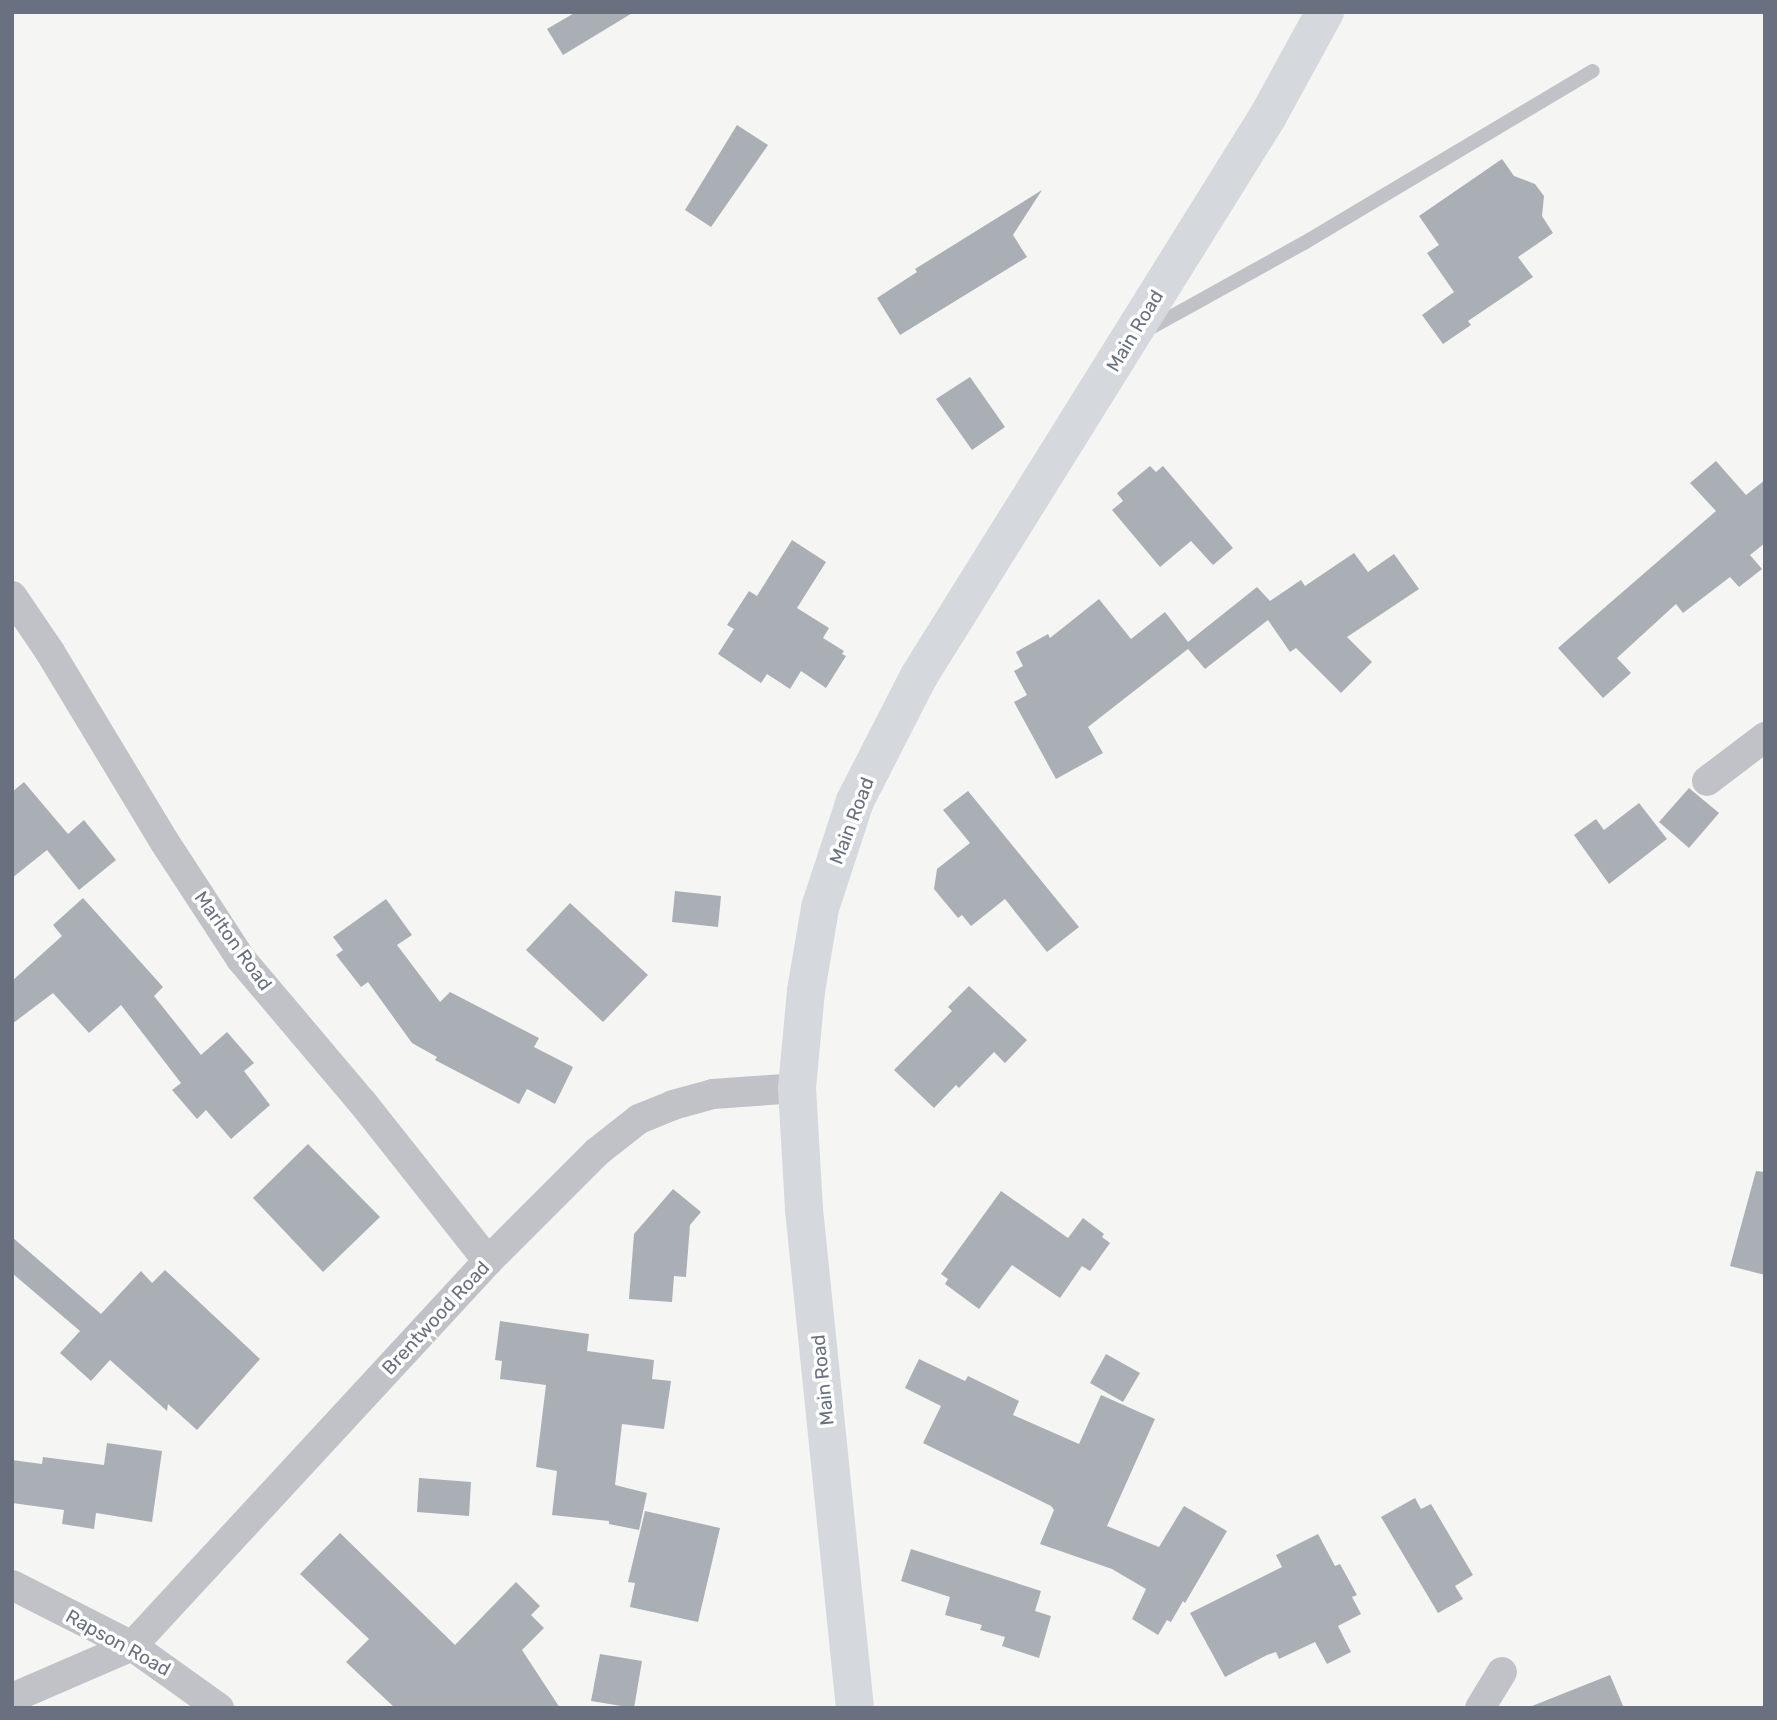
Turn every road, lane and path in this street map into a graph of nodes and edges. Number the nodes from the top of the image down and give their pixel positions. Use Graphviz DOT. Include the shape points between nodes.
graph roads {
  1 [pos="1325,12"];
  2 [pos="1594,71"];
  3 [pos="1129,340"];
  4 [pos="12,596"];
  5 [pos="1765,737"];
  6 [pos="1707,781"];
  7 [pos="797,1088"];
  8 [pos="488,1261"];
  9 [pos="12,1585"];
  10 [pos="132,1646"];
  11 [pos="1502,1672"];
  12 [pos="12,1698"];
  13 [pos="219,1708"];
  14 [pos="855,1708"];
  15 [pos="1480,1708"];
  1 -- 3 [label="main road, Main Road" via="1268,116"];
  2 -- 3 [label="lane" via="1304,243"];
  3 -- 7 [label="main road, Main Road" via="919,676 855,801 820,908"];
  4 -- 8 [label="street, Marlton Road" via="241,959"];
  5 -- 6 [label="street"];
  7 -- 8 [label="street, Brentwood Road" via="713,1094 639,1119 597,1152"];
  7 -- 14 [label="main road, Main Road" via="804,1209"];
  8 -- 10 [label="street, Brentwood Road"];
  9 -- 10 [label="street, Rapson Road"];
  10 -- 12 [label="street"];
  10 -- 13 [label="street, Rapson Road"];
  11 -- 15 [label="street"];
}
